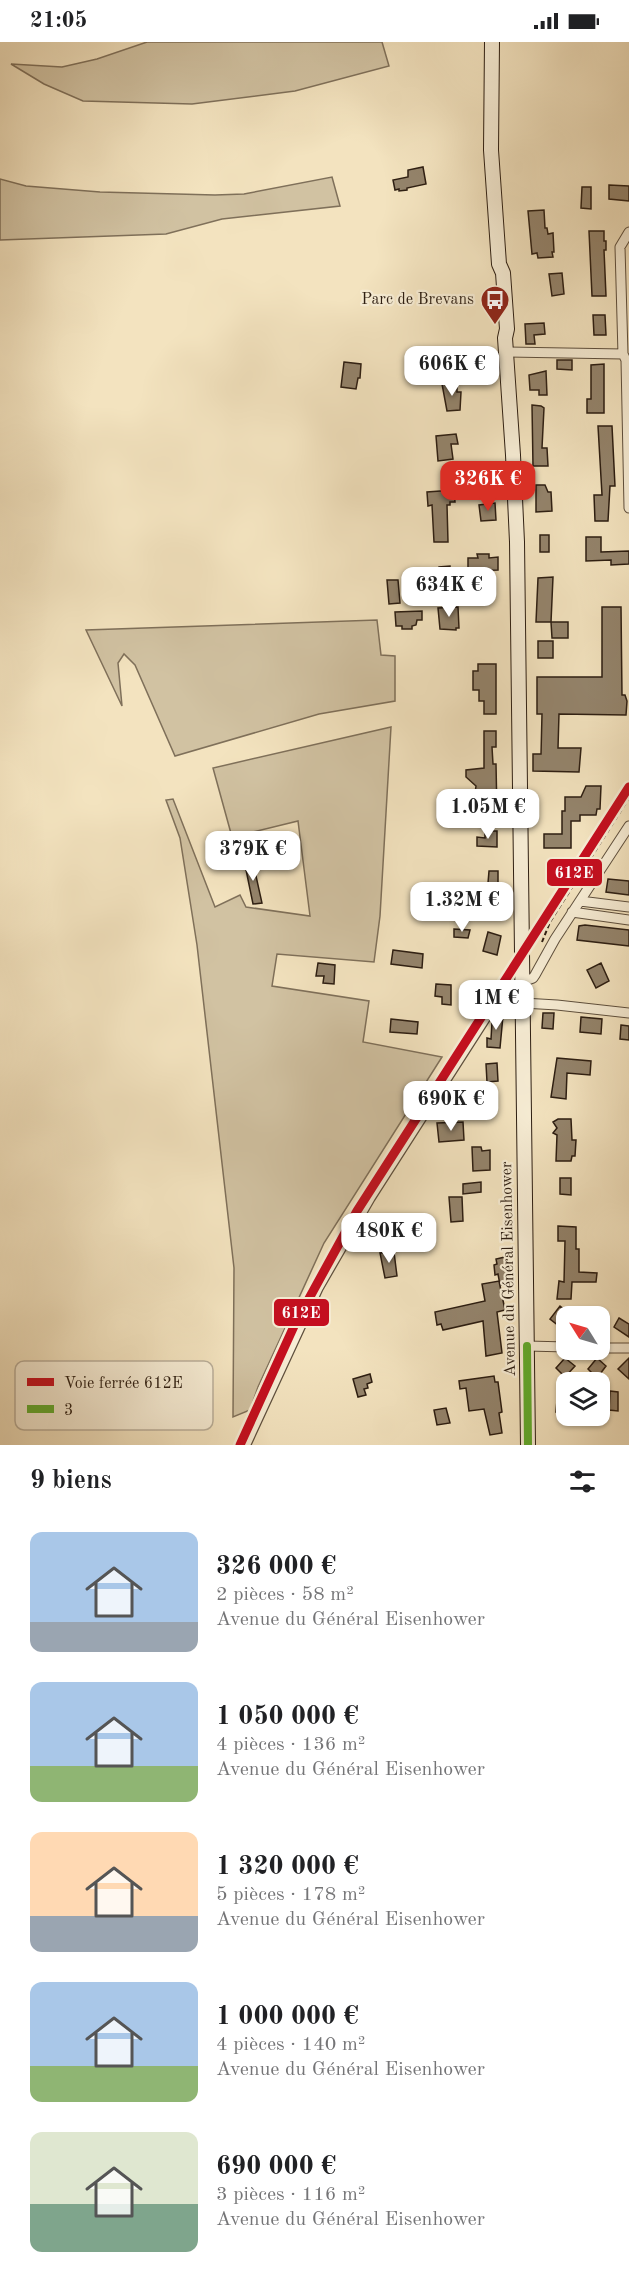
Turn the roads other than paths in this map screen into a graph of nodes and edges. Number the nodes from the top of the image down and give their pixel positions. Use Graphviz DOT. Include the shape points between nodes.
graph roads {
  1 [pos="492,42"];
  2 [pos="629,232"];
  3 [pos="505,345"];
  4 [pos="626,354"];
  5 [pos="629,508"];
  6 [pos="629,826"];
  7 [pos="580,901"];
  8 [pos="629,907"];
  9 [pos="572,912"];
  10 [pos="629,920"];
  11 [pos="522,982"];
  12 [pos="523,1001"];
  13 [pos="629,1013"];
  14 [pos="527,1346"];
  15 [pos="556,1347"];
  16 [pos="610,1347"];
  17 [pos="629,1348"];
  18 [pos="248,1445"];
  19 [pos="528,1445"];
  1 -- 3 [label="main road, Avenue du Général Eisenhower" via="491,150 499,264 496,273 500,330"];
  2 -- 4 [label="street" via="620,247"];
  3 -- 4 [label="street"];
  3 -- 11 [label="main road, Avenue du Général Eisenhower" via="517,542"];
  4 -- 5 [label="street"];
  6 -- 7 [label="street"];
  7 -- 8 [label="street"];
  7 -- 9 [label="street"];
  9 -- 10 [label="street"];
  9 -- 11 [label="street" via="533,978"];
  11 -- 12 [label="main road, Avenue du Général Eisenhower"];
  12 -- 13 [label="street"];
  12 -- 14 [label="main road, Avenue du Général Eisenhower"];
  12 -- 18 [label="lane" via="506,998 497,1004 372,1199 320,1289"];
  14 -- 15 [label="street"];
  14 -- 19 [label="main road, Avenue du Général Eisenhower"];
  16 -- 17 [label="street"];
}
